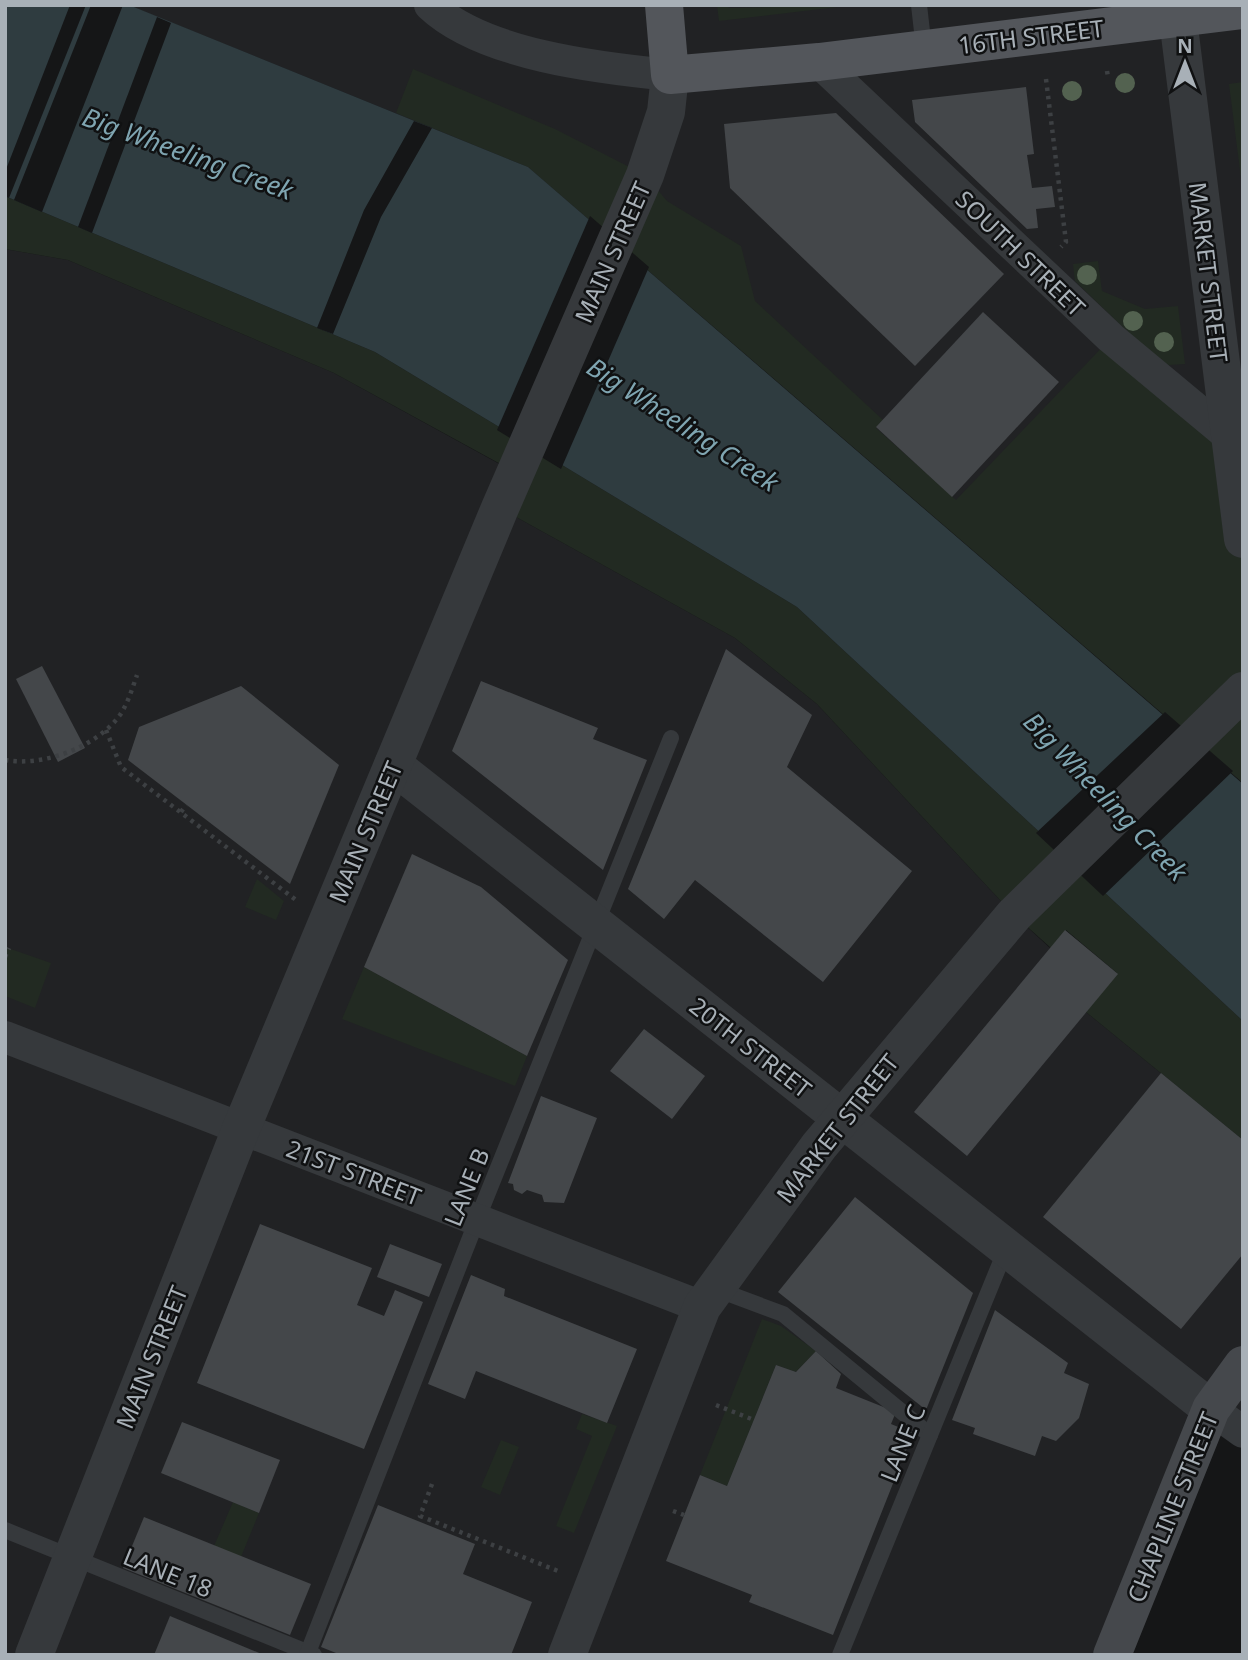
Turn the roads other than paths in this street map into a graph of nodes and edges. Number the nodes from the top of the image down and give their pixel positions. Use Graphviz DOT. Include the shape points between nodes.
graph roads {
  1 [pos="430,5"];
  2 [pos="664,5"];
  3 [pos="919,5"];
  4 [pos="1243,10"];
  5 [pos="1177,12"];
  6 [pos="924,49"];
  7 [pos="819,62"];
  8 [pos="670,75"];
  9 [pos="1230,437"];
  10 [pos="1243,539"];
  11 [pos="1231,702"];
  12 [pos="671,738"];
  13 [pos="393,765"];
  14 [pos="596,925"];
  15 [pos="5,1037"];
  16 [pos="841,1118"];
  17 [pos="241,1129"];
  18 [pos="477,1220"];
  19 [pos="1007,1248"];
  20 [pos="709,1298"];
  21 [pos="1243,1365"];
  22 [pos="1211,1409"];
  23 [pos="1243,1432"];
  24 [pos="930,1435"];
  25 [pos="5,1530"];
  26 [pos="72,1558"];
  27 [pos="310,1654"];
  28 [pos="34,1655"];
  29 [pos="567,1655"];
  30 [pos="841,1655"];
  31 [pos="1112,1655"];
  1 -- 8 [label="street" via="446,20 503,44 580,65"];
  2 -- 8 [label="main road, MAIN STREET"];
  3 -- 6 [label="lane"];
  4 -- 5 [label="main road, 16TH STREET"];
  5 -- 6 [label="main road, 16TH STREET"];
  5 -- 9 [label="street, MARKET STREET"];
  6 -- 7 [label="main road, 16TH STREET"];
  7 -- 8 [label="main road, 16TH STREET"];
  7 -- 9 [label="street, SOUTH STREET" via="1111,338"];
  8 -- 13 [label="street, MAIN STREET" via="666,112 645,175"];
  9 -- 10 [label="street, MARKET STREET"];
  11 -- 16 [label="street, MARKET STREET" via="1014,915"];
  12 -- 14 [label="lane, LANE B"];
  13 -- 14 [label="street, 20TH STREET"];
  13 -- 17 [label="street, MAIN STREET"];
  14 -- 16 [label="street, 20TH STREET"];
  14 -- 18 [label="lane, LANE B"];
  15 -- 17 [label="street, 21ST STREET"];
  16 -- 19 [label="street, 20TH STREET"];
  16 -- 20 [label="street, MARKET STREET"];
  17 -- 18 [label="street, 21ST STREET"];
  17 -- 26 [label="street, MAIN STREET"];
  18 -- 20 [label="street, 21ST STREET"];
  18 -- 27 [label="lane, LANE B"];
  19 -- 22 [label="street, 20TH STREET"];
  19 -- 24 [label="lane, LANE C"];
  20 -- 24 [label="lane" via="783,1314"];
  20 -- 29 [label="street, MARKET STREET"];
  21 -- 22 [label="main road, CHAPLINE STREET"];
  22 -- 23 [label="street, 20TH STREET"];
  22 -- 31 [label="main road, CHAPLINE STREET"];
  24 -- 30 [label="lane, LANE C"];
  25 -- 26 [label="lane, LANE 18"];
  26 -- 27 [label="lane, LANE 18"];
  26 -- 28 [label="street, MAIN STREET"];
}
